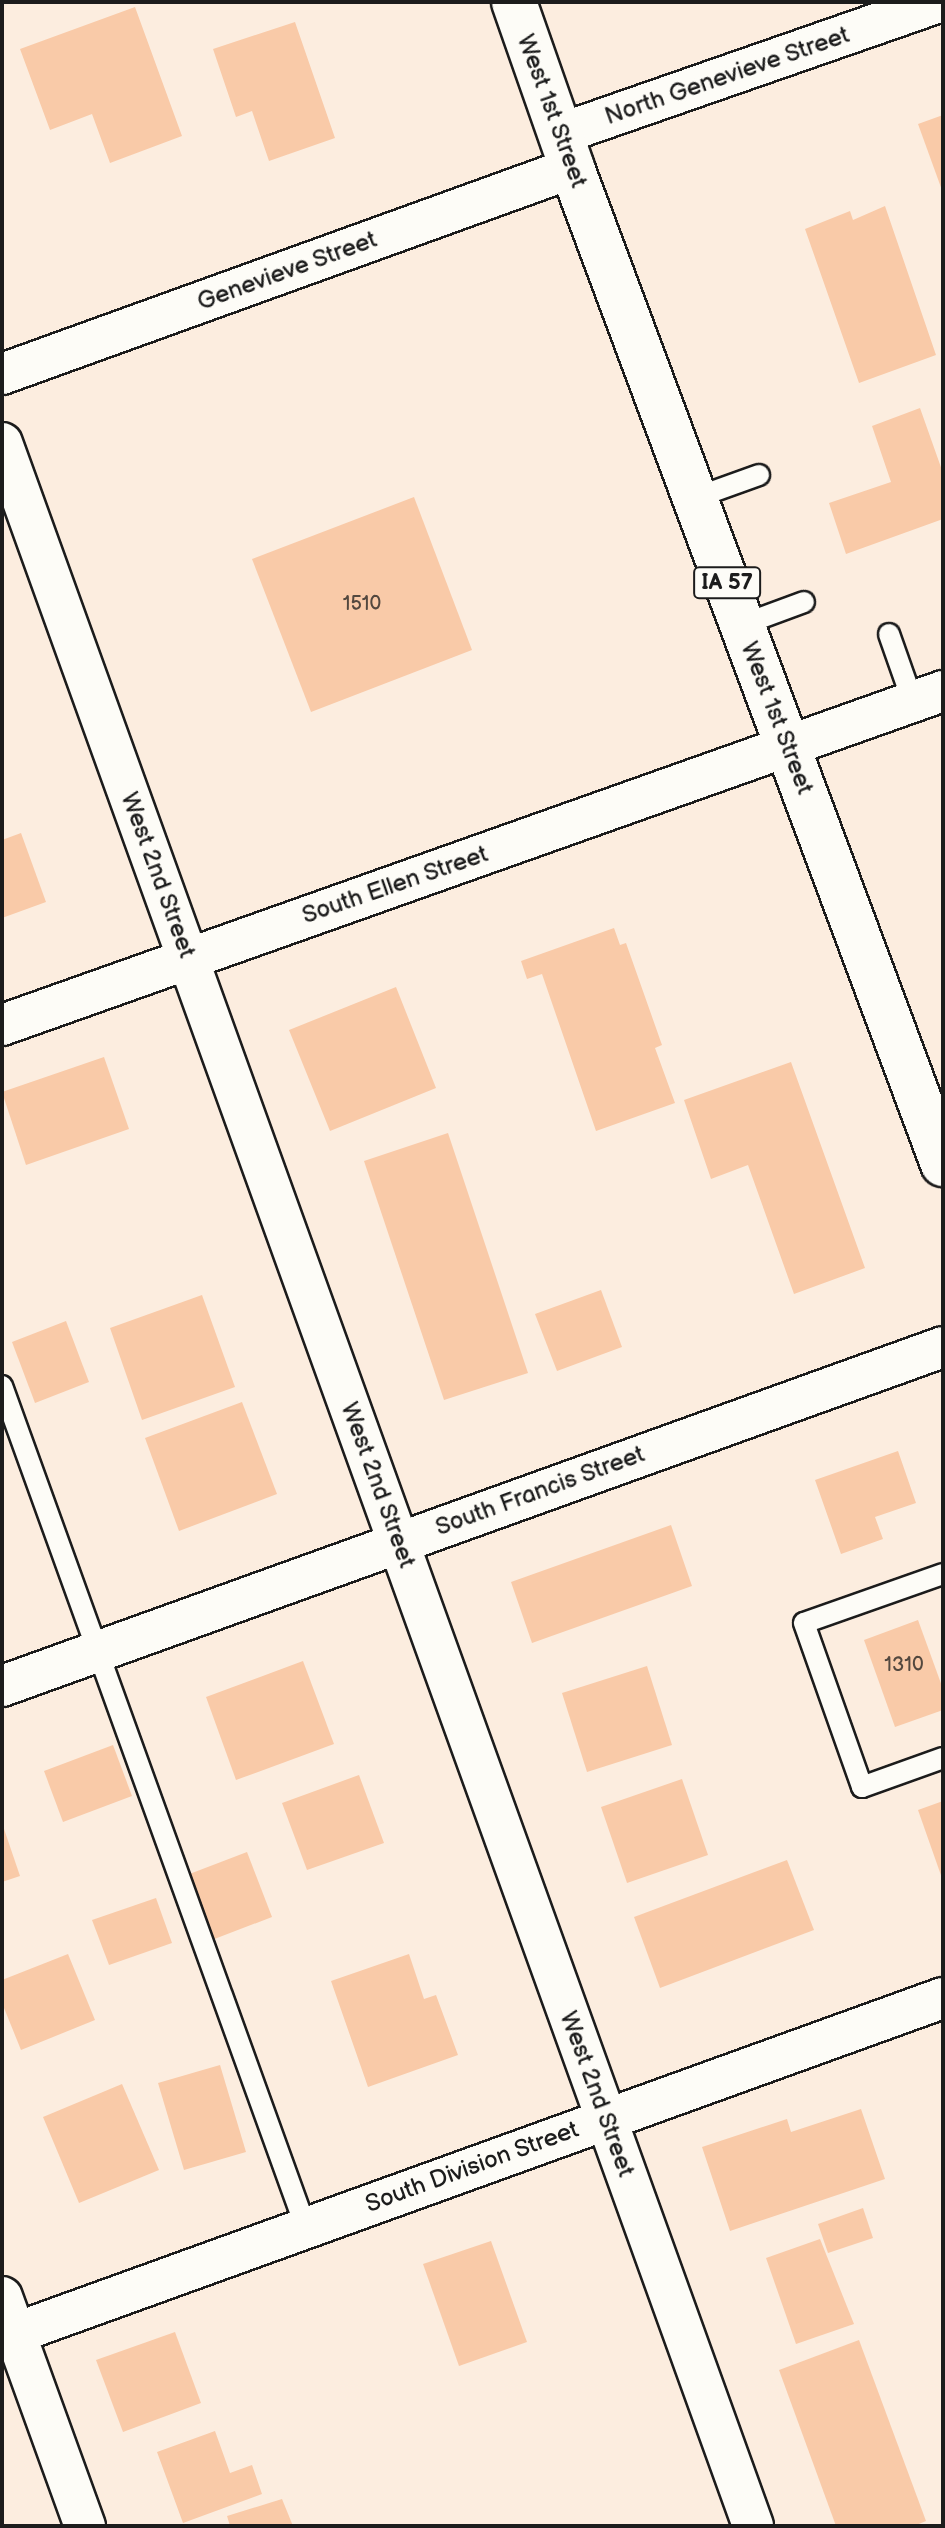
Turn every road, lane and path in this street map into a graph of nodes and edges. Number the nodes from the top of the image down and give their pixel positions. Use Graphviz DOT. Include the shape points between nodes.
graph roads {
  1 [pos="514,2"];
  2 [pos="940,2"];
  3 [pos="566,151"];
  4 [pos="2,374"];
  5 [pos="2,443"];
  6 [pos="759,475"];
  7 [pos="695,498"];
  8 [pos="804,602"];
  9 [pos="742,625"];
  10 [pos="889,634"];
  11 [pos="928,696"];
  12 [pos="789,748"];
  13 [pos="187,957"];
  14 [pos="2,1025"];
  15 [pos="943,1164"];
  16 [pos="943,1347"];
  17 [pos="2,1386"];
  18 [pos="398,1541"];
  19 [pos="943,1574"];
  20 [pos="98,1651"];
  21 [pos="2,1686"];
  22 [pos="943,1758"];
  23 [pos="943,1998"];
  24 [pos="606,2118"];
  25 [pos="306,2228"];
  26 [pos="6,2323"];
  27 [pos="85,2526"];
  28 [pos="753,2526"];
  1 -- 3 [label="main road, West 1st Street / IA 57"];
  2 -- 3 [label="street, North Genevieve Street"];
  3 -- 4 [label="street, Genevieve Street"];
  3 -- 7 [label="main road, West 1st Street / IA 57"];
  5 -- 13 [label="street, West 2nd Street"];
  6 -- 7 [label="lane"];
  7 -- 9 [label="main road, West 1st Street / IA 57"];
  8 -- 9 [label="lane"];
  9 -- 12 [label="main road, West 1st Street / IA 57"];
  10 -- 11 [label="lane"];
  11 -- 12 [label="street, South Ellen Street"];
  12 -- 13 [label="street, South Ellen Street"];
  12 -- 15 [label="main road, West 1st Street / IA 57"];
  13 -- 14 [label="street, South Ellen Street"];
  13 -- 18 [label="street, West 2nd Street"];
  16 -- 18 [label="street, South Francis Street"];
  17 -- 20 [label="lane"];
  18 -- 20 [label="street, South Francis Street"];
  18 -- 24 [label="street, West 2nd Street"];
  19 -- 22 [label="lane" via="804,1623 862,1787"];
  20 -- 21 [label="street, South Francis Street"];
  20 -- 25 [label="lane"];
  23 -- 24 [label="street, South Division Street"];
  24 -- 25 [label="street, South Division Street"];
  24 -- 28 [label="street, West 2nd Street"];
  25 -- 26 [label="street, South Division Street"];
  26 -- 27 [label="street"];
}
